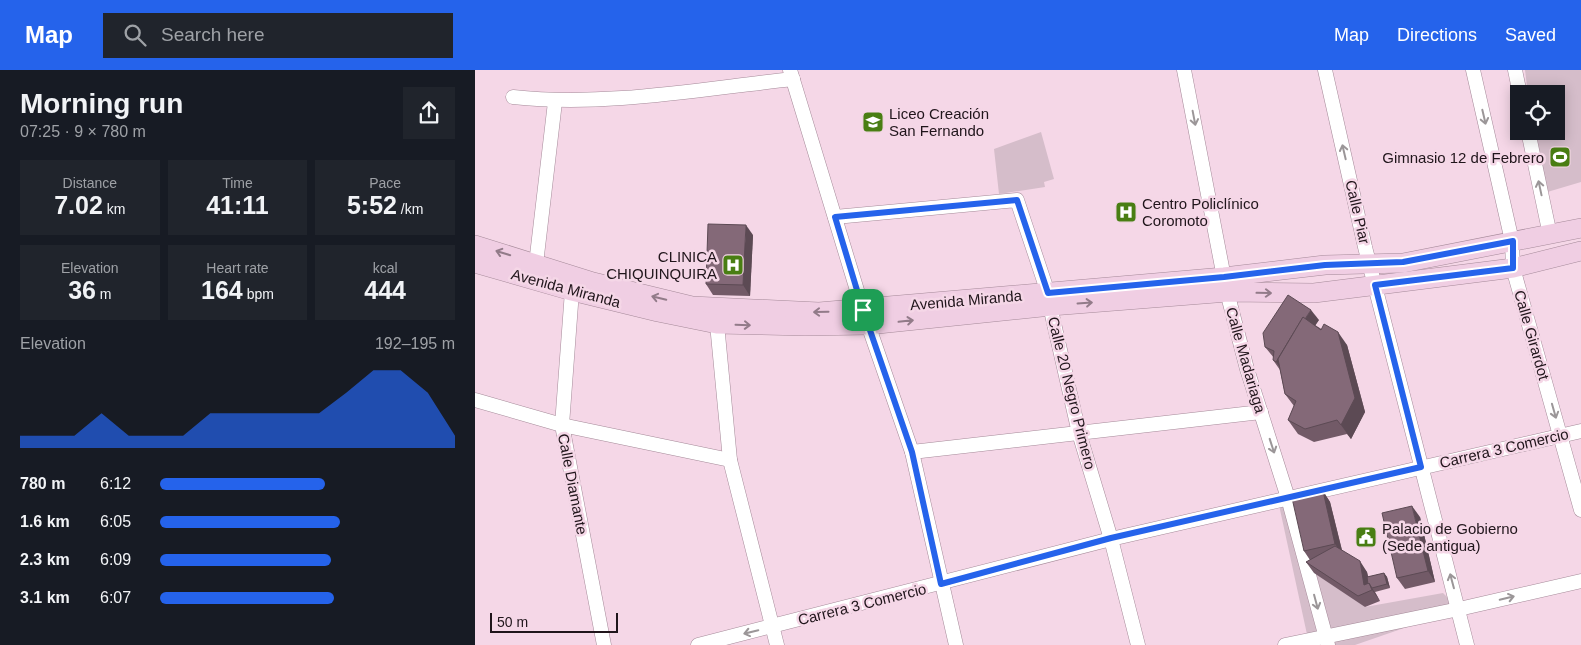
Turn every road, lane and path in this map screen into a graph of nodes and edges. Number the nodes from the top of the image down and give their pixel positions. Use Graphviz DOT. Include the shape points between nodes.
graph roads {
  1 [pos="1184,70"];
  2 [pos="1325,70"];
  3 [pos="1473,70"];
  4 [pos="1515,70"];
  5 [pos="791,75"];
  6 [pos="1518,85"];
  7 [pos="513,97"];
  8 [pos="555,102"];
  9 [pos="1530,140"];
  10 [pos="835,217"];
  11 [pos="1581,228"];
  12 [pos="1550,235"];
  13 [pos="1513,241"];
  14 [pos="475,245"];
  15 [pos="1581,251"];
  16 [pos="1370,262"];
  17 [pos="475,263"];
  18 [pos="536,264"];
  19 [pos="1513,268"];
  20 [pos="1226,285"];
  21 [pos="1375,285"];
  22 [pos="572,291"];
  23 [pos="1049,300"];
  24 [pos="866,317"];
  25 [pos="717,324"];
  26 [pos="475,400"];
  27 [pos="1261,412"];
  28 [pos="562,425"];
  29 [pos="1581,431"];
  30 [pos="1079,433"];
  31 [pos="1561,435"];
  32 [pos="912,452"];
  33 [pos="730,460"];
  34 [pos="1421,467"];
  35 [pos="1288,498"];
  36 [pos="1581,510"];
  37 [pos="1111,538"];
  38 [pos="1581,581"];
  39 [pos="941,584"];
  40 [pos="1459,609"];
  41 [pos="772,628"];
  42 [pos="1327,641"];
  43 [pos="604,645"];
  44 [pos="698,645"];
  45 [pos="777,645"];
  46 [pos="956,645"];
  47 [pos="1137,645"];
  48 [pos="1285,645"];
  49 [pos="1467,645"];
  1 -- 20 [label="street, Calle Madariaga, one-way"];
  16 -- 2 [label="street, Calle Piar, one-way"];
  3 -- 13 [label="street, Calle Girardot, one-way"];
  4 -- 6 [label="street"];
  5 -- 8 [label="street" via="619,98"];
  5 -- 10 [label="street"];
  7 -- 8 [label="street"];
  8 -- 18 [label="street"];
  12 -- 9 [label="street, one-way"];
  10 -- 23 [label="street, Calle 20 Negro Primero" via="1017,200"];
  10 -- 24 [label="street"];
  11 -- 12 [label="main road, Avenida Miranda"];
  12 -- 13 [label="main road, Avenida Miranda"];
  13 -- 16 [label="main road, Avenida Miranda" via="1403,262"];
  13 -- 19 [label="street, Calle Girardot"];
  18 -- 14 [label="main road, Avenida Miranda, one-way"];
  15 -- 19 [label="main road, Avenida Miranda"];
  16 -- 20 [label="main road, Avenida Miranda" via="1325,265"];
  16 -- 21 [label="street, Calle Piar"];
  17 -- 22 [label="main road, Avenida Miranda"];
  24 -- 18 [label="main road, Avenida Miranda, one-way" via="692,306 593,282"];
  19 -- 21 [label="main road, Avenida Miranda"];
  19 -- 31 [label="street, Calle Girardot, one-way"];
  20 -- 21 [label="main road, Avenida Miranda, one-way" via="1314,293"];
  20 -- 23 [label="main road, Avenida Miranda"];
  20 -- 27 [label="street, Calle Madariaga"];
  21 -- 34 [label="street, Calle Piar"];
  22 -- 25 [label="main road, Avenida Miranda"];
  22 -- 28 [label="street, Calle Diamante"];
  23 -- 24 [label="main road, Avenida Miranda"];
  23 -- 30 [label="street, Calle 20 Negro Primero"];
  25 -- 24 [label="main road, Avenida Miranda, one-way" via="805,326"];
  24 -- 32 [label="street"];
  25 -- 33 [label="street"];
  26 -- 28 [label="street"];
  27 -- 30 [label="street"];
  27 -- 35 [label="street, Calle Madariaga, one-way"];
  28 -- 33 [label="street"];
  28 -- 43 [label="street, Calle Diamante"];
  29 -- 31 [label="street, Carrera 3 Comercio"];
  30 -- 32 [label="street"];
  30 -- 37 [label="street, Calle 20 Negro Primero"];
  31 -- 34 [label="street, Carrera 3 Comercio"];
  31 -- 36 [label="street, Calle Girardot"];
  32 -- 39 [label="street"];
  33 -- 41 [label="street"];
  34 -- 35 [label="street, Carrera 3 Comercio"];
  40 -- 34 [label="street, Calle Piar, one-way"];
  35 -- 37 [label="street, Carrera 3 Comercio"];
  35 -- 42 [label="street, Calle Madariaga, one-way"];
  37 -- 39 [label="street, Carrera 3 Comercio"];
  37 -- 47 [label="street, Calle 20 Negro Primero"];
  40 -- 38 [label="street, one-way"];
  39 -- 41 [label="street, Carrera 3 Comercio"];
  39 -- 46 [label="street"];
  40 -- 42 [label="street"];
  40 -- 49 [label="street, Calle Piar"];
  41 -- 44 [label="street, Carrera 3 Comercio, one-way"];
  41 -- 45 [label="street"];
  42 -- 48 [label="street"];
}
